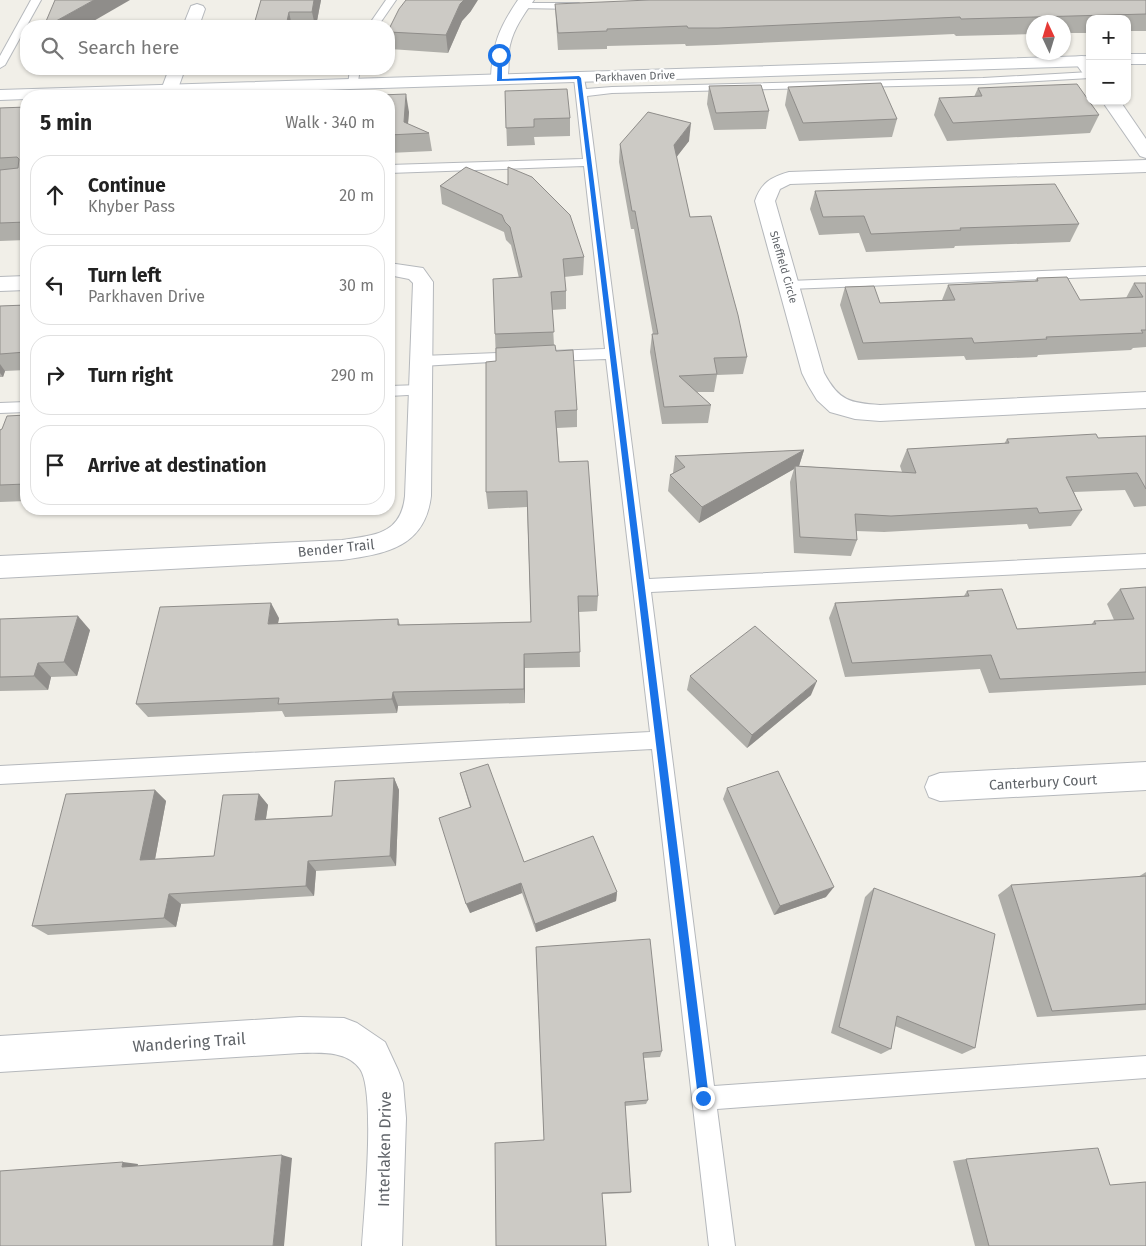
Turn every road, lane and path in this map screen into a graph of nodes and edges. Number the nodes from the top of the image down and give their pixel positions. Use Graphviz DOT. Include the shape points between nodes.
graph roads {
  1 [pos="36,0"];
  2 [pos="391,0"];
  3 [pos="524,3"];
  4 [pos="590,6"];
  5 [pos="197,9"];
  6 [pos="25,20"];
  7 [pos="193,20"];
  8 [pos="377,20"];
  9 [pos="20,29"];
  10 [pos="1146,59"];
  11 [pos="1131,60"];
  12 [pos="0,65"];
  13 [pos="1086,67"];
  14 [pos="175,75"];
  15 [pos="354,77"];
  16 [pos="499,80"];
  17 [pos="580,85"];
  18 [pos="170,90"];
  19 [pos="20,94"];
  20 [pos="0,95"];
  21 [pos="1114,105"];
  22 [pos="1146,152"];
  23 [pos="589,162"];
  24 [pos="1146,166"];
  25 [pos="395,169"];
  26 [pos="395,270"];
  27 [pos="1146,271"];
  28 [pos="20,283"];
  29 [pos="0,284"];
  30 [pos="789,285"];
  31 [pos="613,354"];
  32 [pos="422,361"];
  33 [pos="421,390"];
  34 [pos="395,392"];
  35 [pos="1146,400"];
  36 [pos="20,407"];
  37 [pos="0,408"];
  38 [pos="1146,561"];
  39 [pos="0,567"];
  40 [pos="640,586"];
  41 [pos="660,740"];
  42 [pos="0,775"];
  43 [pos="1146,776"];
  44 [pos="940,787"];
  45 [pos="0,1054"];
  46 [pos="372,1055"];
  47 [pos="1146,1067"];
  48 [pos="703,1098"];
  49 [pos="382,1246"];
  50 [pos="722,1246"];
  1 -- 6 [label="lane"];
  2 -- 8 [label="lane"];
  3 -- 4 [label="lane"];
  3 -- 16 [label="street" via="502,40"];
  5 -- 7 [label="street"];
  9 -- 12 [label="lane"];
  10 -- 11 [label="street"];
  13 -- 17 [label="street, Parkhaven Drive"];
  14 -- 18 [label="street"];
  15 -- 16 [label="street, Parkhaven Drive"];
  15 -- 18 [label="street, Parkhaven Drive"];
  16 -- 17 [label="street, Parkhaven Drive"];
  17 -- 23 [label="lane"];
  19 -- 20 [label="street, Parkhaven Drive"];
  21 -- 22 [label="street"];
  23 -- 25 [label="lane"];
  23 -- 31 [label="lane"];
  24 -- 30 [label="street, Sheffield Circle" via="807,177 774,182 765,201"];
  26 -- 32 [label="street, Bender Trail" via="416,273 423,282"];
  27 -- 30 [label="lane"];
  28 -- 29 [label="street"];
  30 -- 35 [label="street, Sheffield Circle" via="813,372 822,391 835,406 856,412 880,413"];
  31 -- 32 [label="lane"];
  31 -- 40 [label="lane"];
  32 -- 33 [label="street, Bender Trail"];
  33 -- 34 [label="lane"];
  33 -- 39 [label="street, Bender Trail" via="418,496 414,517 401,535 377,545 342,550"];
  36 -- 37 [label="lane"];
  38 -- 40 [label="lane"];
  40 -- 41 [label="lane"];
  41 -- 42 [label="lane"];
  41 -- 48 [label="lane"];
  43 -- 44 [label="street, Canterbury Court"];
  45 -- 46 [label="street, Wandering Trail" via="300,1035 344,1036"];
  46 -- 49 [label="street, Interlaken Drive" via="386,1083"];
  47 -- 48 [label="lane"];
  48 -- 50 [label="lane"];
}
